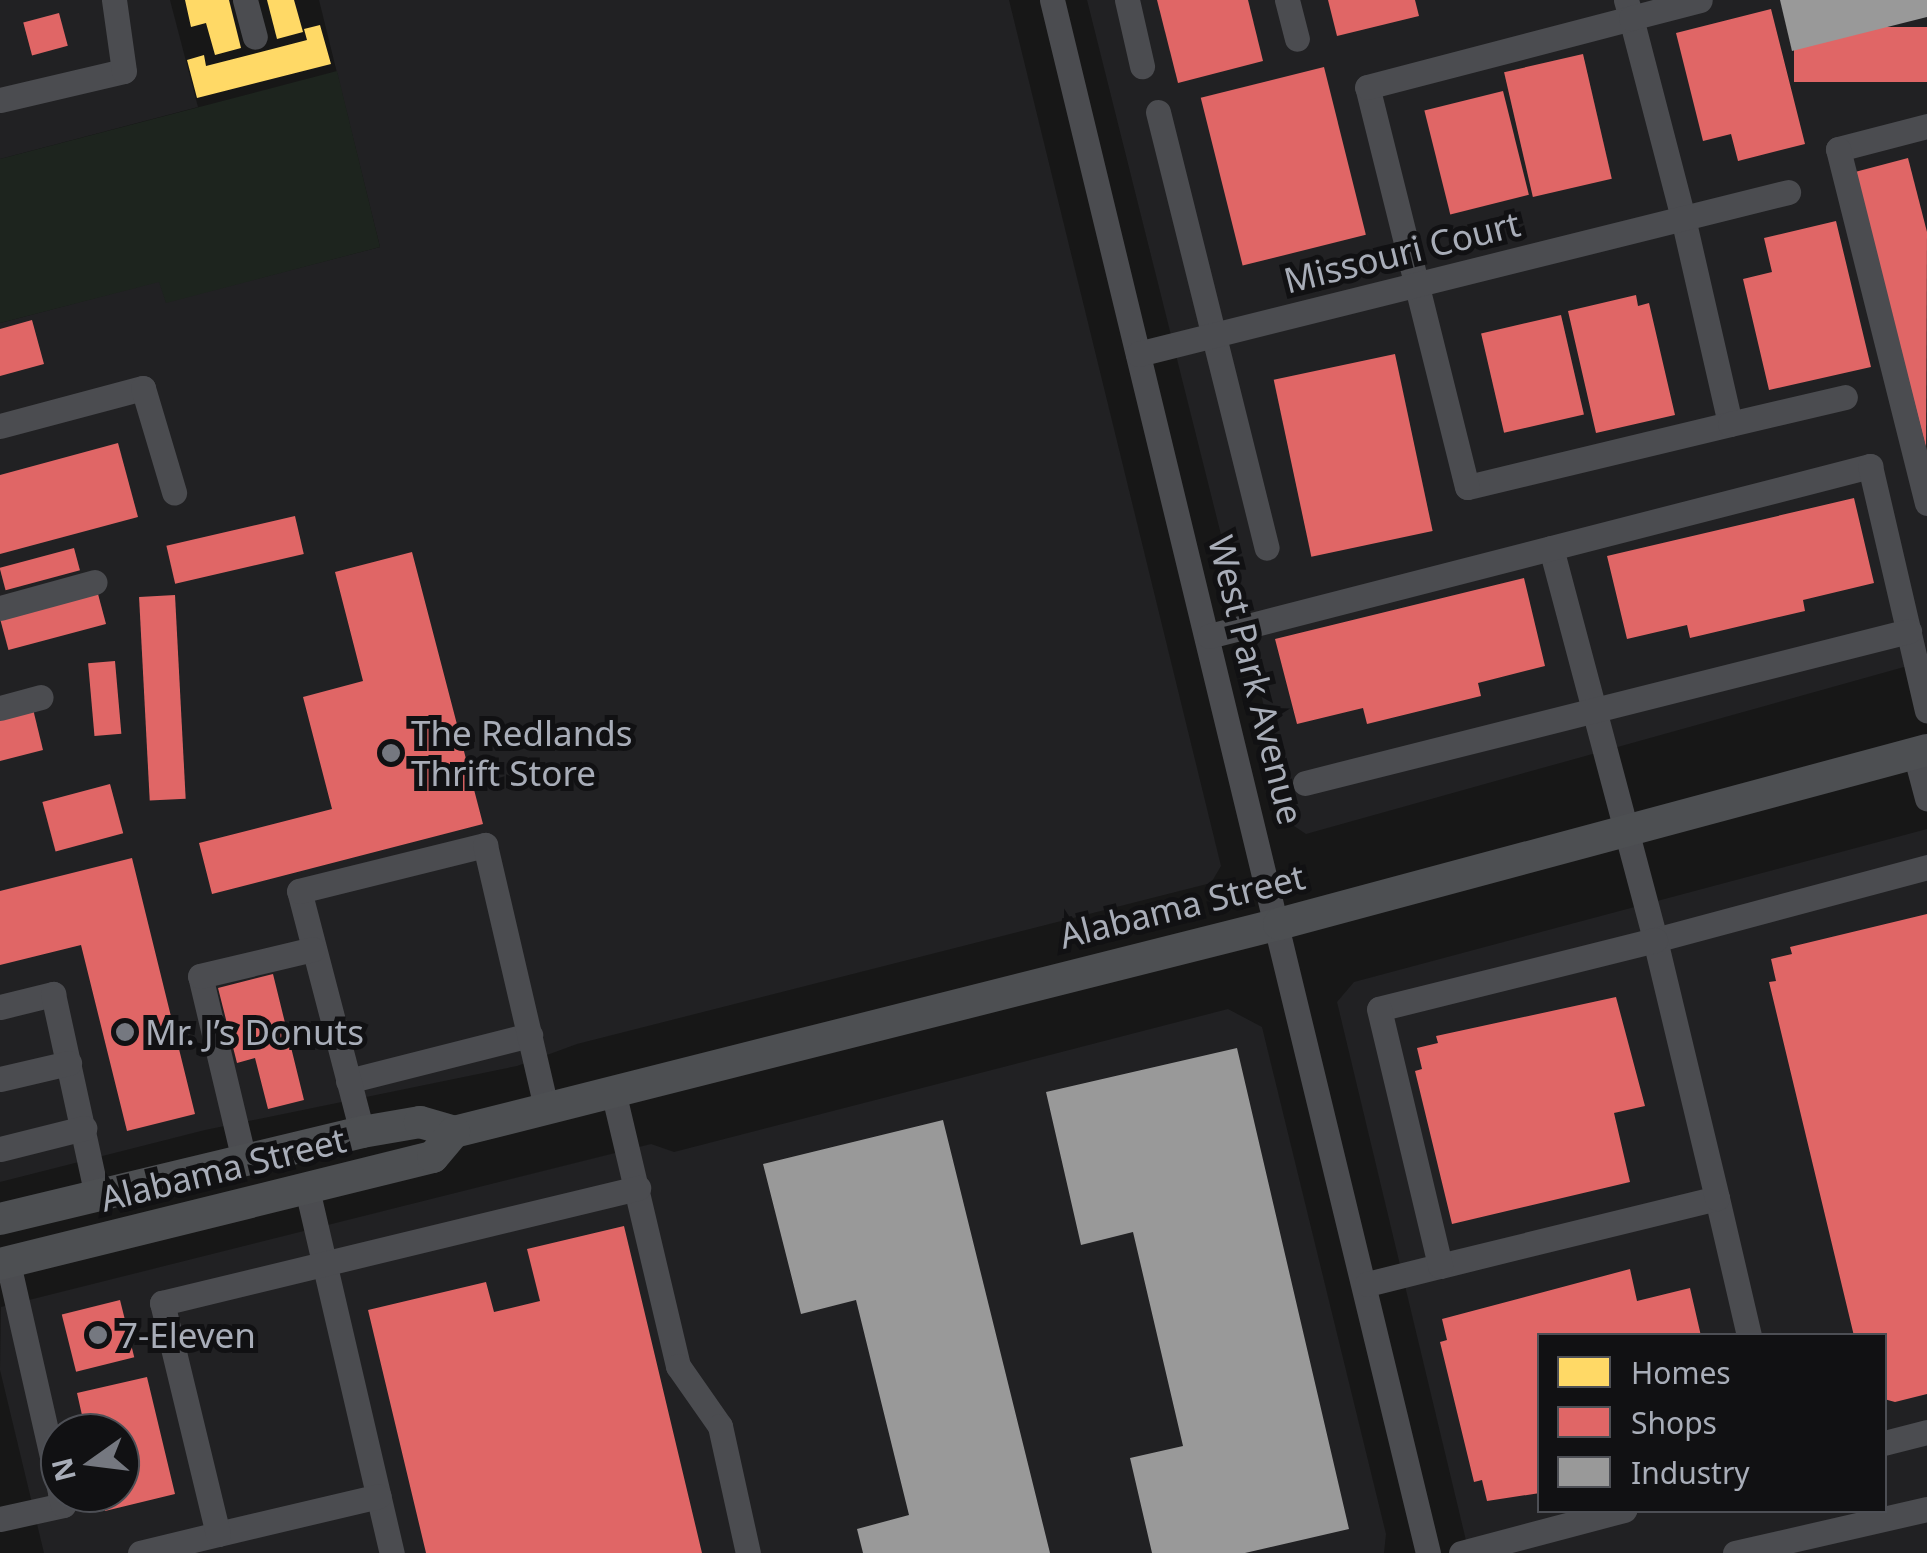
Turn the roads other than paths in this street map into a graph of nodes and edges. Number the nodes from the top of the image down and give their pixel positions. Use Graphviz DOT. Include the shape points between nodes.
graph roads {
  1 [pos="114,0"];
  2 [pos="245,0"];
  3 [pos="1052,0"];
  4 [pos="1127,0"];
  5 [pos="1287,0"];
  6 [pos="1700,0"];
  7 [pos="1628,9"];
  8 [pos="255,37"];
  9 [pos="1297,38"];
  10 [pos="1142,66"];
  11 [pos="0,100"];
  12 [pos="1158,112"];
  13 [pos="1927,126"];
  14 [pos="1788,192"];
  15 [pos="1684,218"];
  16 [pos="1419,284"];
  17 [pos="1216,335"];
  18 [pos="1138,354"];
  19 [pos="1844,397"];
  20 [pos="1730,424"];
  21 [pos="0,426"];
  22 [pos="174,492"];
  23 [pos="1927,503"];
  24 [pos="1267,548"];
  25 [pos="1551,548"];
  26 [pos="95,582"];
  27 [pos="0,608"];
  28 [pos="1909,631"];
  29 [pos="1209,636"];
  30 [pos="41,697"];
  31 [pos="0,708"];
  32 [pos="1592,709"];
  33 [pos="1927,710"];
  34 [pos="1921,752"];
  35 [pos="1305,783"];
  36 [pos="1927,798"];
  37 [pos="1624,830"];
  38 [pos="1927,867"];
  39 [pos="1279,924"];
  40 [pos="1655,940"];
  41 [pos="312,949"];
  42 [pos="0,1007"];
  43 [pos="530,1035"];
  44 [pos="69,1064"];
  45 [pos="0,1079"];
  46 [pos="348,1082"];
  47 [pos="613,1091"];
  48 [pos="546,1108"];
  49 [pos="84,1128"];
  50 [pos="362,1132"];
  51 [pos="454,1132"];
  52 [pos="0,1149"];
  53 [pos="244,1160"];
  54 [pos="638,1188"];
  55 [pos="307,1189"];
  56 [pos="97,1194"];
  57 [pos="1717,1198"];
  58 [pos="0,1220"];
  59 [pos="4,1264"];
  60 [pos="325,1264"];
  61 [pos="1440,1266"];
  62 [pos="1367,1284"];
  63 [pos="1748,1333"];
  64 [pos="41,1413"];
  65 [pos="1927,1432"];
  66 [pos="1887,1442"];
  67 [pos="379,1496"];
  68 [pos="1927,1509"];
  69 [pos="40,1510"];
  70 [pos="1613,1513"];
  71 [pos="0,1520"];
  72 [pos="218,1534"];
  73 [pos="140,1553"];
  74 [pos="392,1553"];
  75 [pos="748,1553"];
  76 [pos="1428,1553"];
  77 [pos="1461,1553"];
  78 [pos="1734,1553"];
  1 -- 11 [label="street" via="124,71"];
  2 -- 8 [label="street"];
  3 -- 18 [label="street, West Park Avenue"];
  4 -- 10 [label="street"];
  5 -- 9 [label="street"];
  6 -- 7 [label="street"];
  7 -- 15 [label="street"];
  7 -- 16 [label="street" via="1367,87"];
  12 -- 17 [label="street"];
  13 -- 23 [label="street" via="1838,149"];
  14 -- 15 [label="street, Missouri Court"];
  15 -- 16 [label="street, Missouri Court"];
  15 -- 20 [label="street"];
  16 -- 17 [label="street, Missouri Court"];
  16 -- 20 [label="street" via="1466,487"];
  17 -- 18 [label="street, Missouri Court"];
  17 -- 24 [label="street"];
  18 -- 29 [label="street, West Park Avenue"];
  19 -- 20 [label="street"];
  21 -- 22 [label="street" via="144,388"];
  25 -- 28 [label="street" via="1870,466"];
  25 -- 29 [label="street"];
  25 -- 32 [label="street"];
  26 -- 27 [label="street"];
  28 -- 32 [label="street"];
  28 -- 33 [label="street"];
  29 -- 39 [label="street, West Park Avenue"];
  30 -- 31 [label="street"];
  32 -- 35 [label="street"];
  32 -- 37 [label="street"];
  34 -- 36 [label="street"];
  34 -- 37 [label="main road, Alabama Street"];
  37 -- 39 [label="main road, Alabama Street"];
  37 -- 40 [label="street"];
  38 -- 40 [label="street"];
  39 -- 47 [label="main road, Alabama Street"];
  39 -- 62 [label="street, West Park Avenue"];
  40 -- 57 [label="street"];
  40 -- 61 [label="street" via="1379,1009"];
  41 -- 43 [label="street" via="298,891 484,845"];
  41 -- 46 [label="street"];
  41 -- 53 [label="street" via="200,976"];
  42 -- 44 [label="street" via="53,994"];
  43 -- 46 [label="street"];
  43 -- 48 [label="street"];
  44 -- 45 [label="street"];
  44 -- 49 [label="street"];
  46 -- 50 [label="street"];
  47 -- 48 [label="main road, Alabama Street"];
  47 -- 54 [label="street"];
  48 -- 51 [label="main road, Alabama Street"];
  49 -- 52 [label="street"];
  49 -- 56 [label="street"];
  50 -- 51 [label="main road, Alabama Street" via="420,1122"];
  50 -- 53 [label="main road, Alabama Street"];
  51 -- 55 [label="main road, Alabama Street" via="434,1158"];
  53 -- 56 [label="main road, Alabama Street"];
  54 -- 60 [label="street"];
  54 -- 75 [label="street" via="678,1366 720,1426"];
  55 -- 59 [label="main road, Alabama Street"];
  55 -- 60 [label="street"];
  56 -- 58 [label="main road, Alabama Street"];
  57 -- 61 [label="street"];
  57 -- 63 [label="street"];
  59 -- 64 [label="street"];
  60 -- 67 [label="street"];
  60 -- 72 [label="street" via="162,1303"];
  61 -- 62 [label="street"];
  62 -- 76 [label="street, West Park Avenue"];
  65 -- 66 [label="street"];
  67 -- 72 [label="street"];
  67 -- 74 [label="street"];
  68 -- 78 [label="street"];
  69 -- 71 [label="street"];
  70 -- 77 [label="street"];
  72 -- 73 [label="street"];
}
